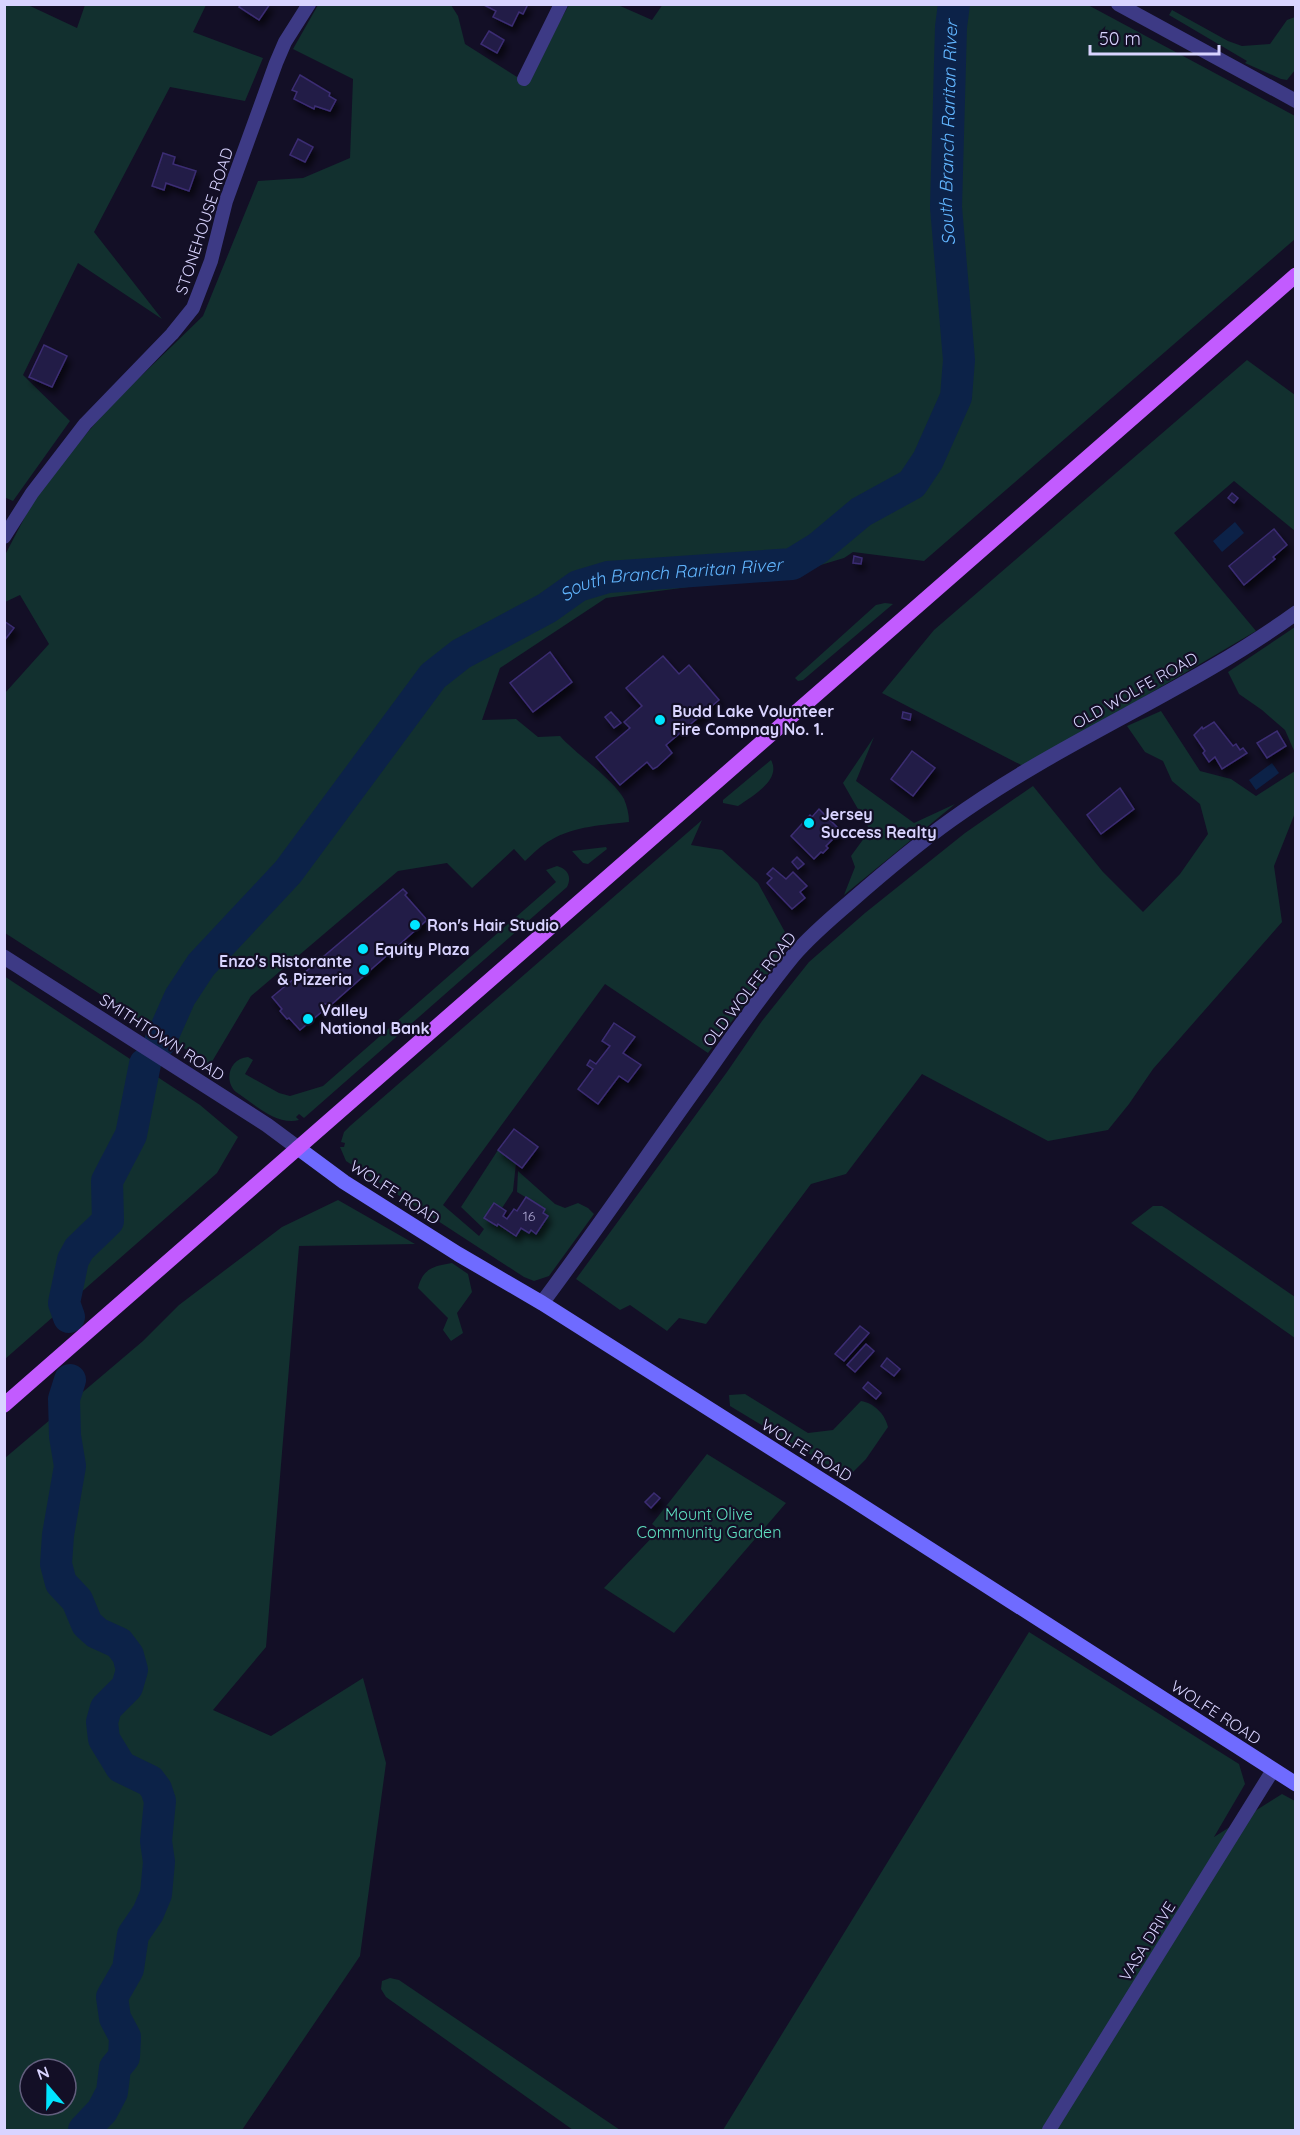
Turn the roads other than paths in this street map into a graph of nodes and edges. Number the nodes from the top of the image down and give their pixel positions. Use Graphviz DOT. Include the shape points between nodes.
graph roads {
  1 [pos="309,4"];
  2 [pos="561,4"];
  3 [pos="1118,4"];
  4 [pos="524,79"];
  5 [pos="1296,101"];
  6 [pos="1296,275"];
  7 [pos="4,537"];
  8 [pos="1296,613"];
  9 [pos="4,957"];
  10 [pos="298,1148"];
  11 [pos="542,1304"];
  12 [pos="4,1405"];
  13 [pos="1273,1770"];
  14 [pos="1296,1784"];
  15 [pos="1049,2130"];
  1 -- 7 [label="street, STONEHOUSE ROAD" via="276,63 226,201 193,308 78,432"];
  2 -- 4 [label="street"];
  3 -- 5 [label="street"];
  6 -- 10 [label="main road"];
  8 -- 11 [label="street, OLD WOLFE ROAD" via="1207,671 1000,787 941,827 834,916 794,954"];
  9 -- 10 [label="street, SMITHTOWN ROAD"];
  10 -- 11 [label="main road, WOLFE ROAD" via="354,1188"];
  10 -- 12 [label="main road"];
  11 -- 13 [label="main road, WOLFE ROAD"];
  13 -- 14 [label="main road, WOLFE ROAD"];
  13 -- 15 [label="street, VASA DRIVE"];
}
